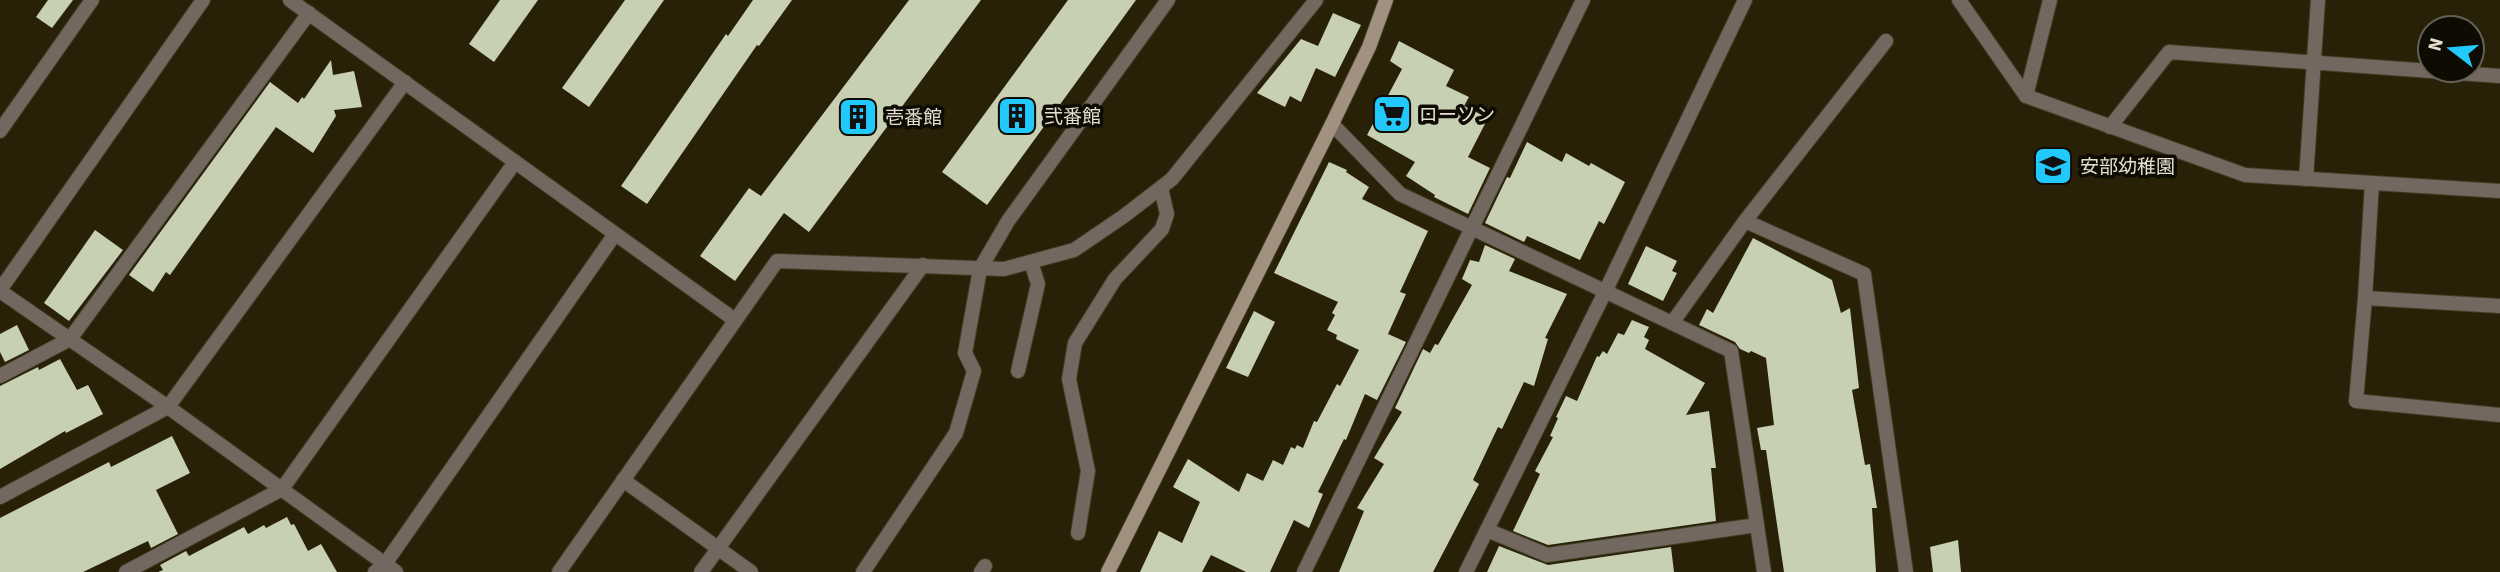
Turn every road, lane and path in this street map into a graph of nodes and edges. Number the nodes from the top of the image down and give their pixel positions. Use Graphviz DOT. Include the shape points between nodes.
graph roads {
  1 [pos="92,0"];
  2 [pos="203,0"];
  3 [pos="290,0"];
  4 [pos="1168,0"];
  5 [pos="1316,0"];
  6 [pos="1386,0"];
  7 [pos="1583,0"];
  8 [pos="1745,0"];
  9 [pos="1959,0"];
  10 [pos="2050,0"];
  11 [pos="2318,0"];
  12 [pos="309,13"];
  13 [pos="1886,41"];
  14 [pos="2314,62"];
  15 [pos="2500,76"];
  16 [pos="405,82"];
  17 [pos="2026,96"];
  18 [pos="1332,124"];
  19 [pos="2110,127"];
  20 [pos="0,131"];
  21 [pos="515,162"];
  22 [pos="2306,179"];
  23 [pos="2372,183"];
  24 [pos="1161,188"];
  25 [pos="2500,191"];
  26 [pos="1745,220"];
  27 [pos="1473,229"];
  28 [pos="615,234"];
  29 [pos="1031,262"];
  30 [pos="923,265"];
  31 [pos="979,269"];
  32 [pos="0,290"];
  33 [pos="1605,292"];
  34 [pos="2365,298"];
  35 [pos="2500,306"];
  36 [pos="735,320"];
  37 [pos="1672,323"];
  38 [pos="70,339"];
  39 [pos="1018,371"];
  40 [pos="0,376"];
  41 [pos="167,407"];
  42 [pos="2500,415"];
  43 [pos="623,480"];
  44 [pos="282,489"];
  45 [pos="0,497"];
  46 [pos="1757,525"];
  47 [pos="1487,530"];
  48 [pos="1078,533"];
  49 [pos="718,548"];
  50 [pos="386,570"];
  51 [pos="126,572"];
  52 [pos="559,572"];
  53 [pos="701,572"];
  54 [pos="751,572"];
  55 [pos="863,572"];
  56 [pos="1108,572"];
  57 [pos="1304,572"];
  58 [pos="1466,572"];
  59 [pos="1764,572"];
  60 [pos="1906,572"];
  1 -- 20 [label="street"];
  2 -- 32 [label="street"];
  3 -- 12 [label="street"];
  4 -- 31 [label="street" via="1008,221"];
  5 -- 24 [label="street"];
  6 -- 18 [label="street"];
  7 -- 27 [label="street"];
  8 -- 33 [label="street"];
  9 -- 17 [label="street"];
  10 -- 17 [label="street"];
  11 -- 14 [label="street"];
  12 -- 16 [label="street"];
  12 -- 38 [label="street"];
  13 -- 26 [label="street"];
  14 -- 15 [label="street"];
  14 -- 19 [label="street" via="2169,52"];
  14 -- 22 [label="street"];
  16 -- 21 [label="street"];
  16 -- 41 [label="street"];
  17 -- 19 [label="street"];
  18 -- 27 [label="street" via="1399,194"];
  18 -- 56 [label="street"];
  19 -- 22 [label="street" via="2245,176"];
  21 -- 28 [label="street"];
  21 -- 44 [label="street"];
  22 -- 23 [label="street"];
  23 -- 25 [label="street"];
  23 -- 34 [label="street"];
  24 -- 29 [label="street" via="1074,250"];
  24 -- 48 [label="street" via="1167,214 1162,229 1115,279 1074,343 1069,379 1088,471"];
  26 -- 37 [label="street"];
  26 -- 60 [label="street" via="1864,274"];
  27 -- 33 [label="street"];
  27 -- 57 [label="street"];
  28 -- 36 [label="street"];
  28 -- 50 [label="street"];
  29 -- 31 [label="street"];
  29 -- 39 [label="street" via="1038,284"];
  30 -- 31 [label="street"];
  30 -- 36 [label="street" via="777,261"];
  30 -- 49 [label="street"];
  31 -- 55 [label="street" via="965,353 974,371 956,433"];
  32 -- 38 [label="street"];
  33 -- 37 [label="street"];
  33 -- 47 [label="street"];
  34 -- 35 [label="street"];
  34 -- 42 [label="street" via="2356,401"];
  36 -- 43 [label="street"];
  37 -- 46 [label="street" via="1731,351"];
  38 -- 40 [label="street"];
  38 -- 41 [label="street"];
  41 -- 44 [label="street"];
  41 -- 45 [label="street"];
  43 -- 49 [label="street"];
  43 -- 52 [label="street"];
  44 -- 50 [label="street"];
  44 -- 51 [label="street"];
  46 -- 47 [label="street" via="1547,555"];
  46 -- 59 [label="street"];
  47 -- 58 [label="street"];
  49 -- 53 [label="street"];
  49 -- 54 [label="street"];
}
